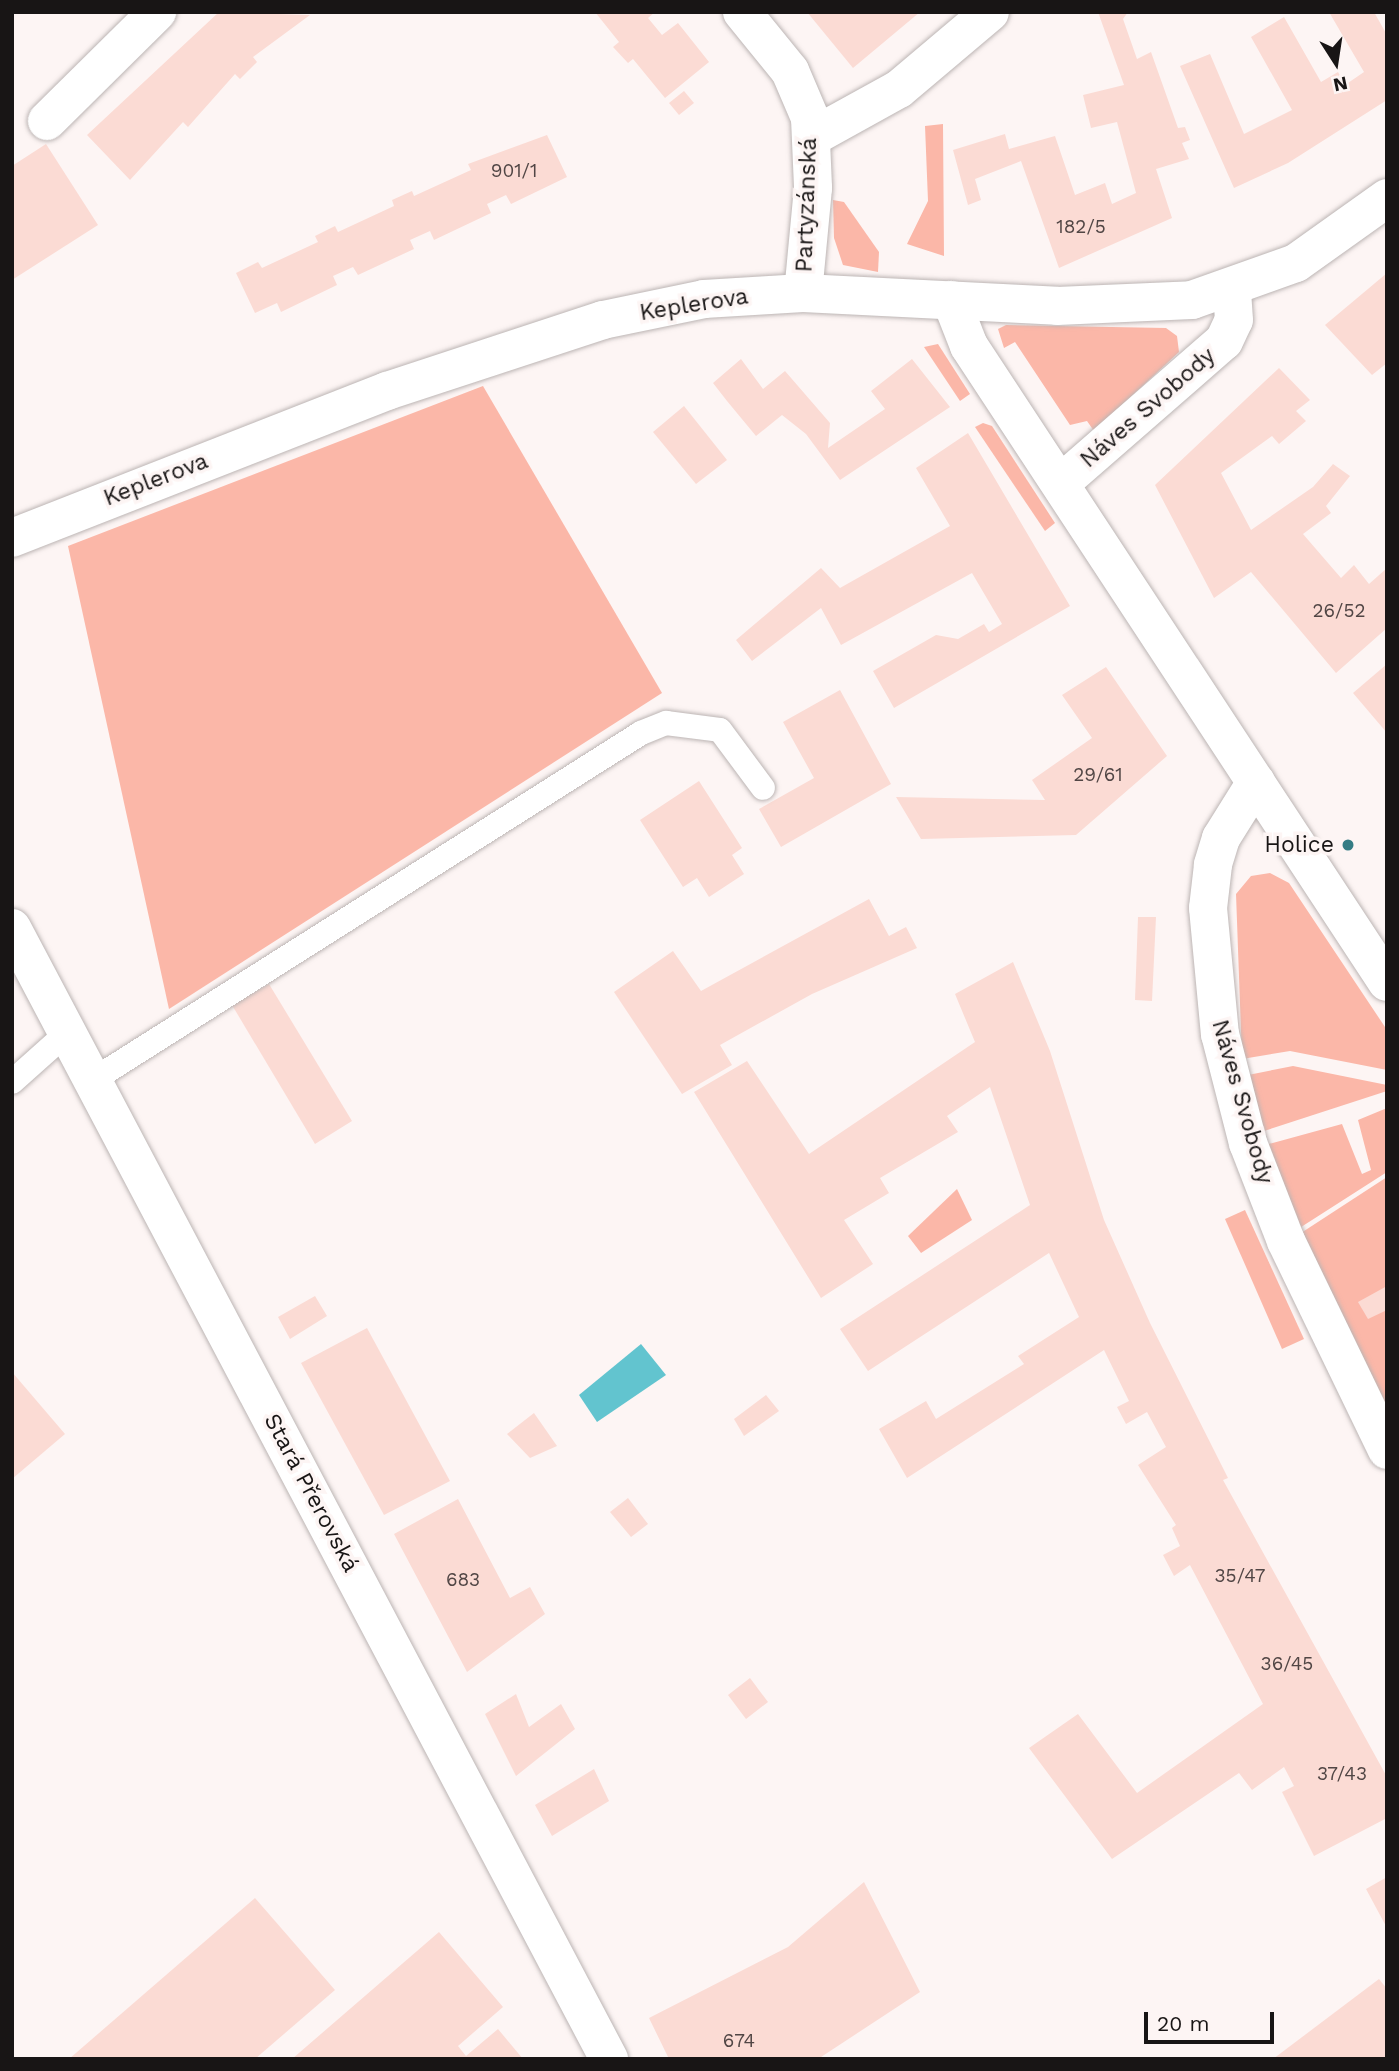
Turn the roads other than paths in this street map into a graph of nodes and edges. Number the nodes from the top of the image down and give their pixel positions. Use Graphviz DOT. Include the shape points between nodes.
graph roads {
  1 [pos="158,12"];
  2 [pos="742,12"];
  3 [pos="990,12"];
  4 [pos="47,121"];
  5 [pos="812,137"];
  6 [pos="1387,198"];
  7 [pos="1232,290"];
  8 [pos="803,293"];
  9 [pos="951,300"];
  10 [pos="1061,483"];
  11 [pos="12,538"];
  12 [pos="1256,782"];
  13 [pos="763,788"];
  14 [pos="12,928"];
  15 [pos="1387,982"];
  16 [pos="68,1032"];
  17 [pos="93,1080"];
  18 [pos="12,1082"];
  19 [pos="1387,1450"];
  20 [pos="609,2059"];
  1 -- 4 [label="street"];
  2 -- 5 [label="street, Partyzánská" via="797,83"];
  3 -- 5 [label="street" via="899,89"];
  5 -- 8 [label="street, Partyzánská"];
  6 -- 7 [label="street, Keplerova" via="1296,263"];
  7 -- 9 [label="street, Keplerova" via="1144,305"];
  7 -- 10 [label="street, Náves Svobody" via="1234,320 1224,341"];
  8 -- 9 [label="street, Keplerova"];
  8 -- 11 [label="street, Keplerova" via="704,299 554,333 387,391"];
  9 -- 10 [label="street, Náves Svobody" via="969,346"];
  10 -- 12 [label="street, Náves Svobody"];
  12 -- 15 [label="street, Náves Svobody"];
  12 -- 19 [label="street, Náves Svobody" via="1221,838 1213,865 1208,908 1220,1034 1248,1143 1286,1241"];
  13 -- 17 [label="lane" via="720,730 666,723 641,733"];
  14 -- 16 [label="street, Stará Přerovská"];
  16 -- 17 [label="street, Stará Přerovská"];
  16 -- 18 [label="lane"];
  17 -- 20 [label="street, Stará Přerovská"];
}
